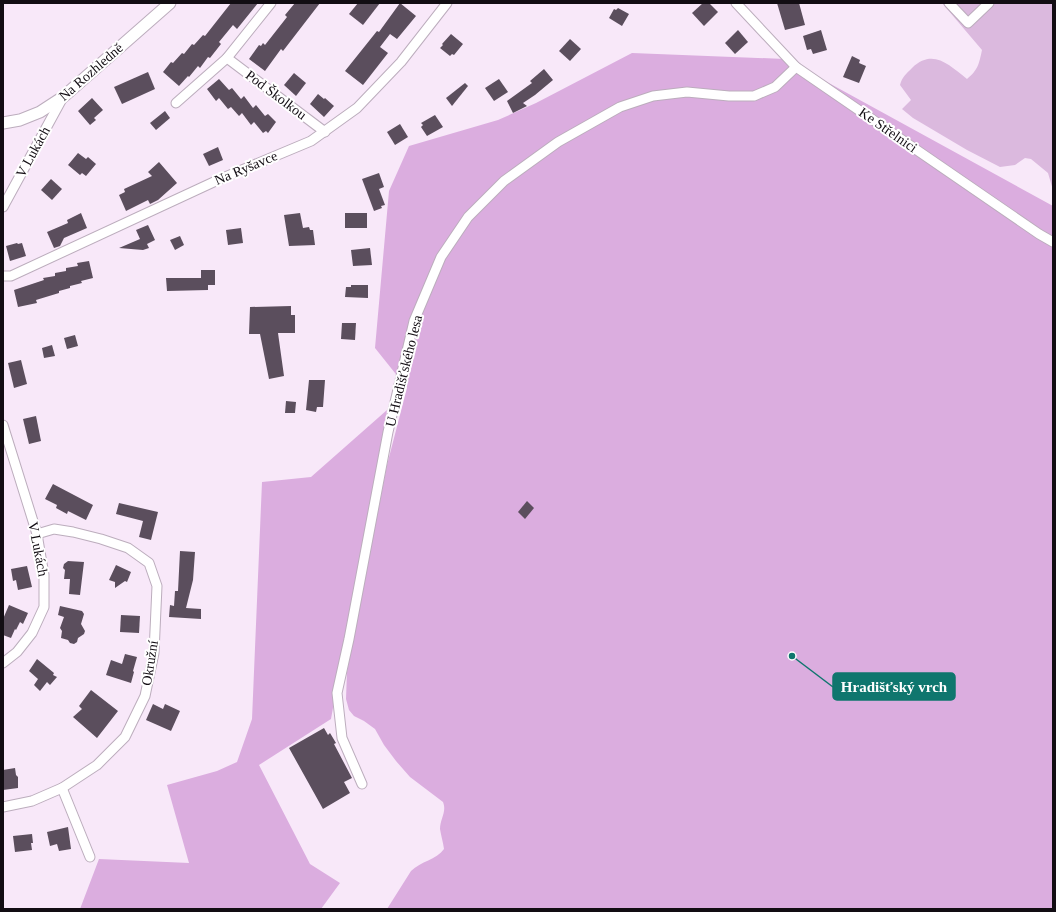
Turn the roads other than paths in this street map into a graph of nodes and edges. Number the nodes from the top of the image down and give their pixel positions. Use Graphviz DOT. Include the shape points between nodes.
graph roads {
  1 [pos="170,3"];
  2 [pos="271,3"];
  3 [pos="447,3"];
  4 [pos="736,3"];
  5 [pos="949,3"];
  6 [pos="989,3"];
  7 [pos="227,58"];
  8 [pos="796,67"];
  9 [pos="63,97"];
  10 [pos="176,103"];
  11 [pos="3,124"];
  12 [pos="324,132"];
  13 [pos="3,207"];
  14 [pos="1053,242"];
  15 [pos="3,276"];
  16 [pos="3,425"];
  17 [pos="37,534"];
  18 [pos="3,663"];
  19 [pos="362,784"];
  20 [pos="62,788"];
  21 [pos="3,807"];
  22 [pos="90,857"];
  1 -- 9 [label="street, Na Rozhledně"];
  2 -- 7 [label="street"];
  3 -- 12 [label="street, Na Ryšavce" via="401,62 357,108"];
  4 -- 8 [label="street, Ke Střelnici"];
  5 -- 6 [label="street" via="968,23"];
  7 -- 10 [label="street"];
  7 -- 12 [label="street, Pod Školkou"];
  8 -- 14 [label="street, Ke Střelnici"];
  8 -- 19 [label="street, U Hradišťského lesa" via="775,87 754,96 687,92 653,96 620,107 558,142 504,182 468,216 441,257 414,321 388,432 351,632 337,693 342,738"];
  9 -- 11 [label="street, Na Rozhledně" via="40,112"];
  9 -- 13 [label="street, V Lukách"];
  12 -- 15 [label="street, Na Ryšavce" via="311,141 218,180 10,276"];
  16 -- 17 [label="street, V Lukách"];
  17 -- 18 [label="street, V Lukách" via="44,575 44,607 32,633"];
  17 -- 20 [label="street, Okružní" via="54,529 101,539 128,548 149,563 157,586 154,653 145,696 125,737 97,765"];
  20 -- 21 [label="street, Okružní" via="32,801"];
  20 -- 22 [label="street"];
}
